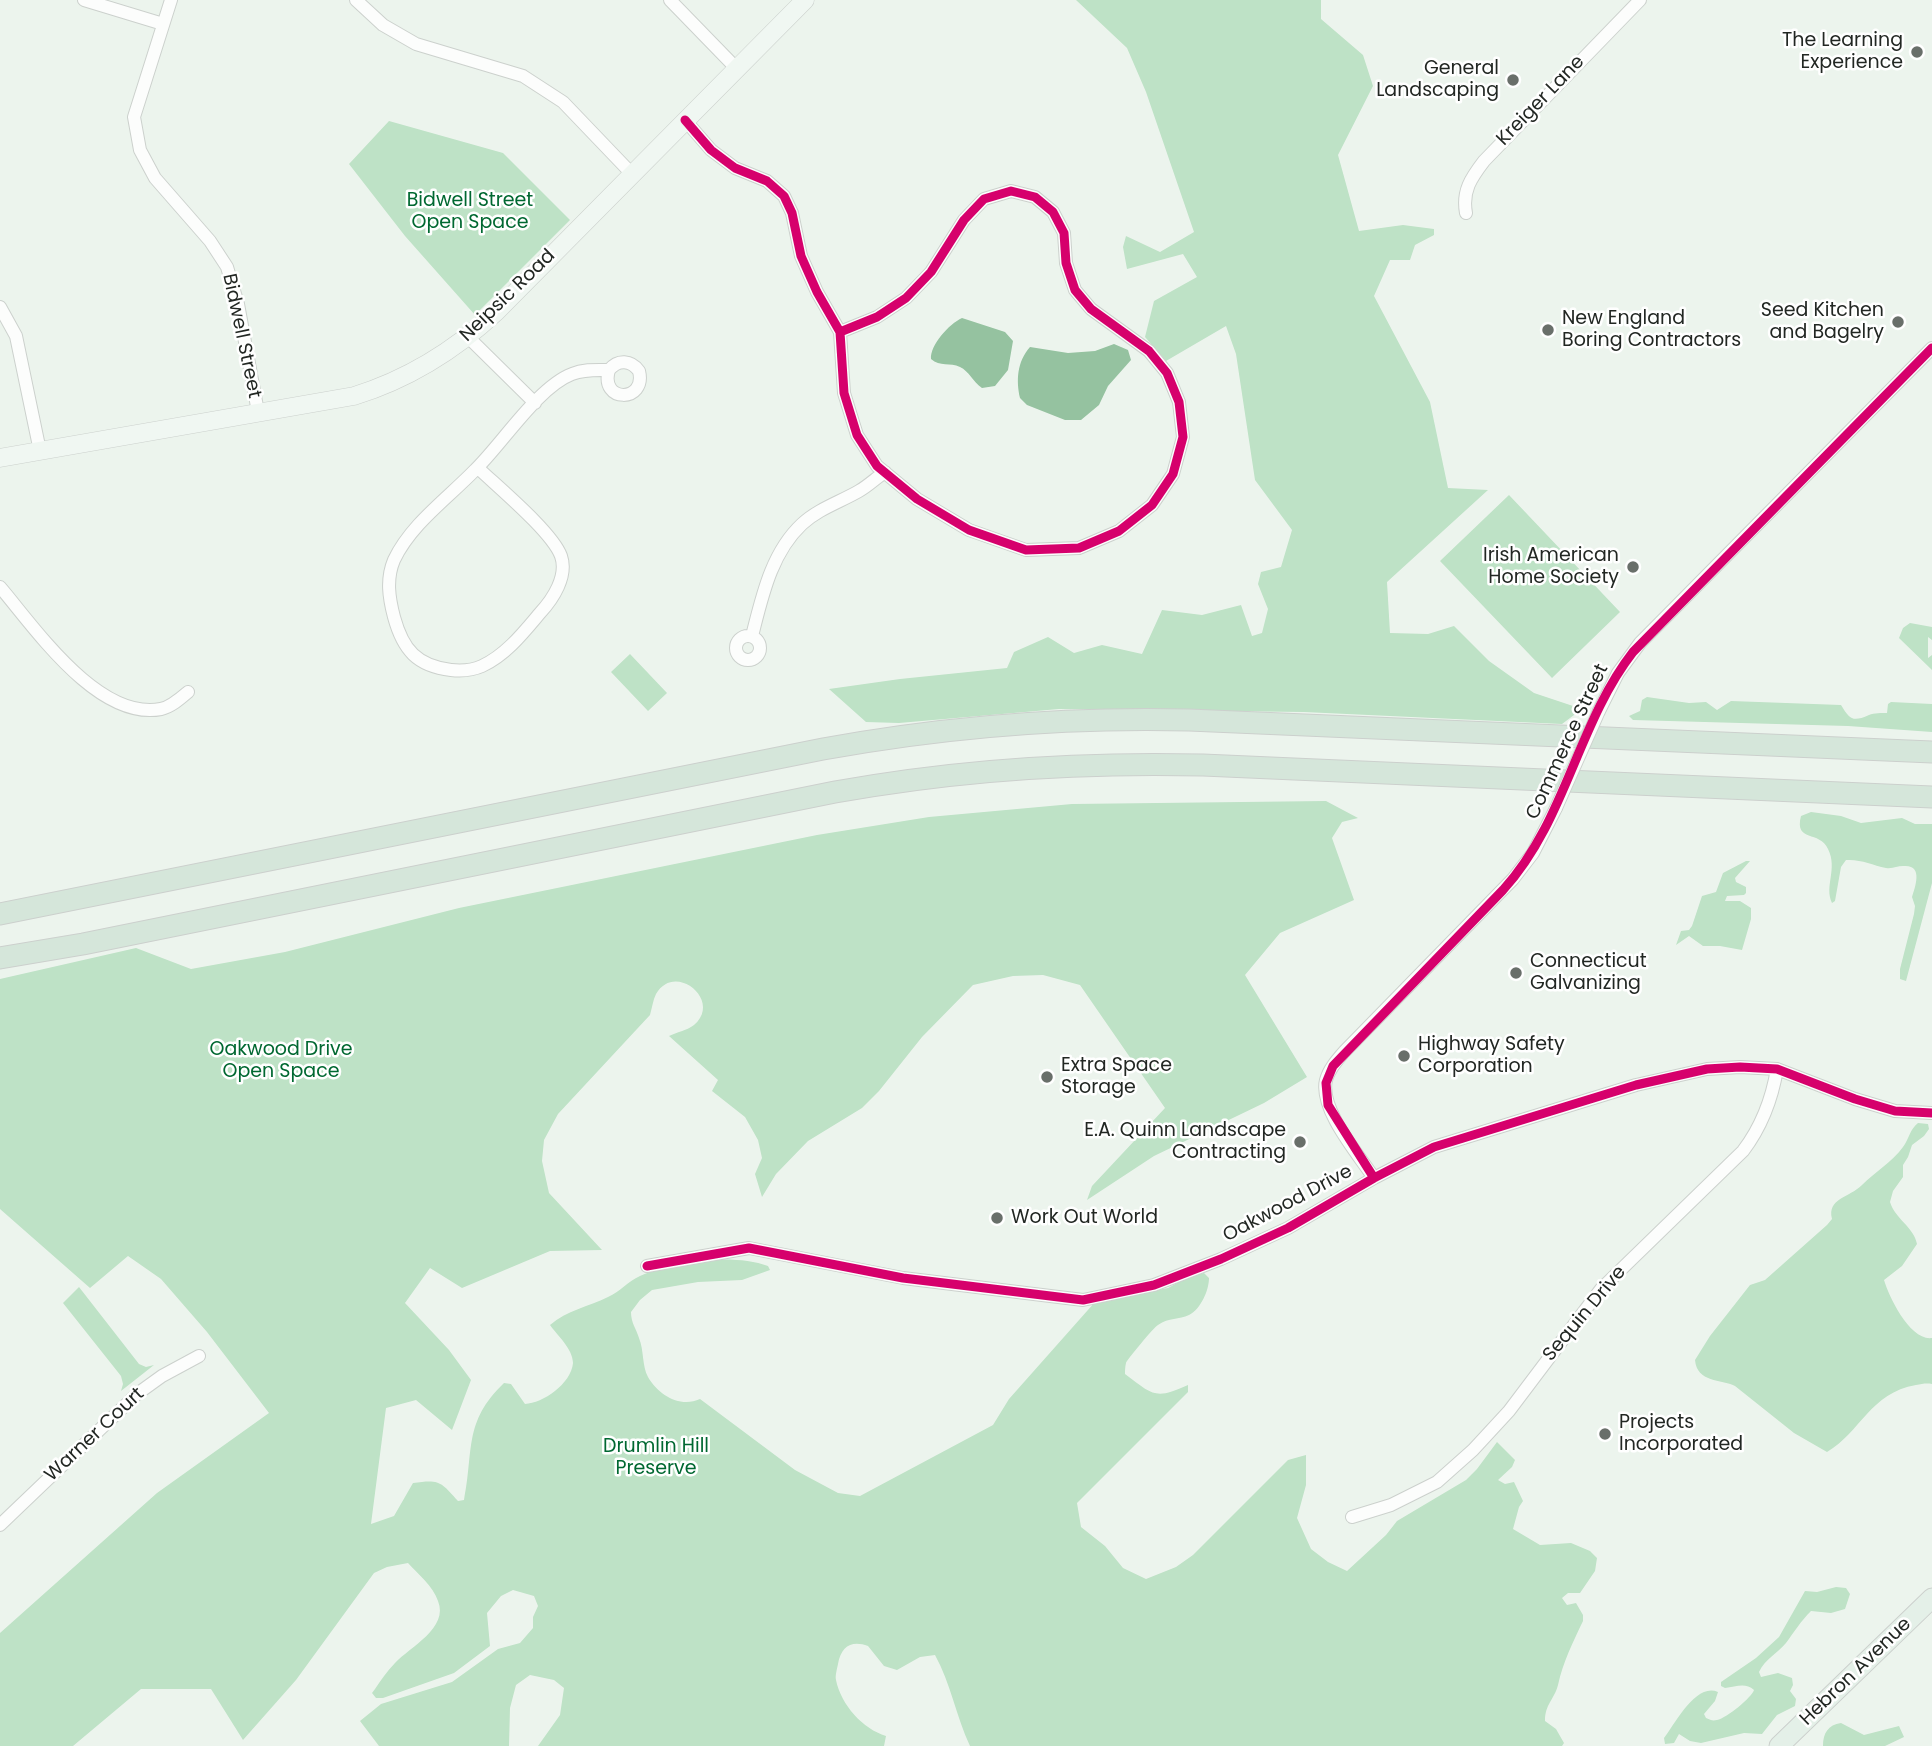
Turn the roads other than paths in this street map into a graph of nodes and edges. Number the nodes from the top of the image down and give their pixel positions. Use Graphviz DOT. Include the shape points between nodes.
graph roads {
  1 [pos="84,0"];
  2 [pos="171,0"];
  3 [pos="356,0"];
  4 [pos="670,0"];
  5 [pos="805,0"];
  6 [pos="1640,0"];
  7 [pos="163,24"];
  8 [pos="737,69"];
  9 [pos="685,120"];
  10 [pos="631,173"];
  11 [pos="1466,213"];
  12 [pos="0,307"];
  13 [pos="839,332"];
  14 [pos="468,338"];
  15 [pos="1932,348"];
  16 [pos="609,370"];
  17 [pos="535,403"];
  18 [pos="258,412"];
  19 [pos="40,451"];
  20 [pos="0,458"];
  21 [pos="478,468"];
  22 [pos="884,472"];
  23 [pos="0,587"];
  24 [pos="752,636"];
  25 [pos="188,692"];
  26 [pos="1932,752"];
  27 [pos="1932,797"];
  28 [pos="0,914"];
  29 [pos="0,958"];
  30 [pos="1777,1069"];
  31 [pos="1932,1113"];
  32 [pos="1374,1178"];
  33 [pos="647,1266"];
  34 [pos="199,1356"];
  35 [pos="1352,1517"];
  36 [pos="0,1525"];
  37 [pos="1932,1598"];
  38 [pos="1779,1746"];
  1 -- 7 [label="street"];
  2 -- 7 [label="street, Bidwell Street"];
  3 -- 10 [label="street" via="383,25 416,44 523,76 563,102"];
  4 -- 8 [label="street"];
  5 -- 8 [label="street, Neipsic Road"];
  6 -- 11 [label="street, Kreiger Lane" via="1484,161 1464,194"];
  7 -- 18 [label="street, Bidwell Street" via="134,117 140,150 155,178 227,267"];
  8 -- 9 [label="street, Neipsic Road"];
  9 -- 10 [label="street, Neipsic Road"];
  9 -- 13 [label="street" via="712,150 784,196 801,256"];
  10 -- 14 [label="street, Neipsic Road"];
  12 -- 19 [label="street" via="16,336"];
  13 -- 22 [label="street" via="844,393 855,427"];
  13 -- 22 [label="street" via="877,317 906,298 931,272 964,220 984,200 1011,191 1034,197 1053,212 1064,233 1066,263 1075,290 1091,309 1149,351 1167,373 1179,402 1181,446 1173,474 1152,505 1119,531 1079,548 1027,550 969,530 917,499"];
  14 -- 17 [label="street"];
  14 -- 18 [label="street, Neipsic Road" via="418,370 376,389"];
  15 -- 32 [label="street, Commerce Street, bridge" via="1640,643 1618,673 1533,853 1344,1052 1328,1075 1329,1107"];
  16 -- 17 [label="street" via="571,374"];
  17 -- 21 [label="street"];
  18 -- 19 [label="street, Neipsic Road"];
  19 -- 20 [label="street, Neipsic Road"];
  21 -- 21 [label="street" via="411,533 394,562 388,593 399,635 413,656 432,668 458,671 482,666 514,643 552,599 561,581 562,559 555,542"];
  22 -- 24 [label="street" via="802,524 779,554 762,592"];
  23 -- 25 [label="street" via="74,674 103,695 133,707 161,709"];
  26 -- 28 [label="highway" via="1189,720 996,726 823,749"];
  27 -- 29 [label="highway" via="1203,765 1024,768 846,790"];
  30 -- 31 [label="street, Oakwood Drive" via="1895,1111"];
  30 -- 32 [label="street, Oakwood Drive" via="1707,1069 1636,1085 1434,1147"];
  30 -- 35 [label="street, Sequin Drive" via="1758,1131 1743,1151 1601,1289 1473,1450 1437,1482 1391,1505"];
  32 -- 33 [label="street, Oakwood Drive" via="1288,1228 1221,1259 1154,1285 1083,1300 903,1278 749,1248"];
  34 -- 36 [label="street, Warner Court" via="136,1394"];
  37 -- 38 [label="main road, Hebron Avenue"];
}
